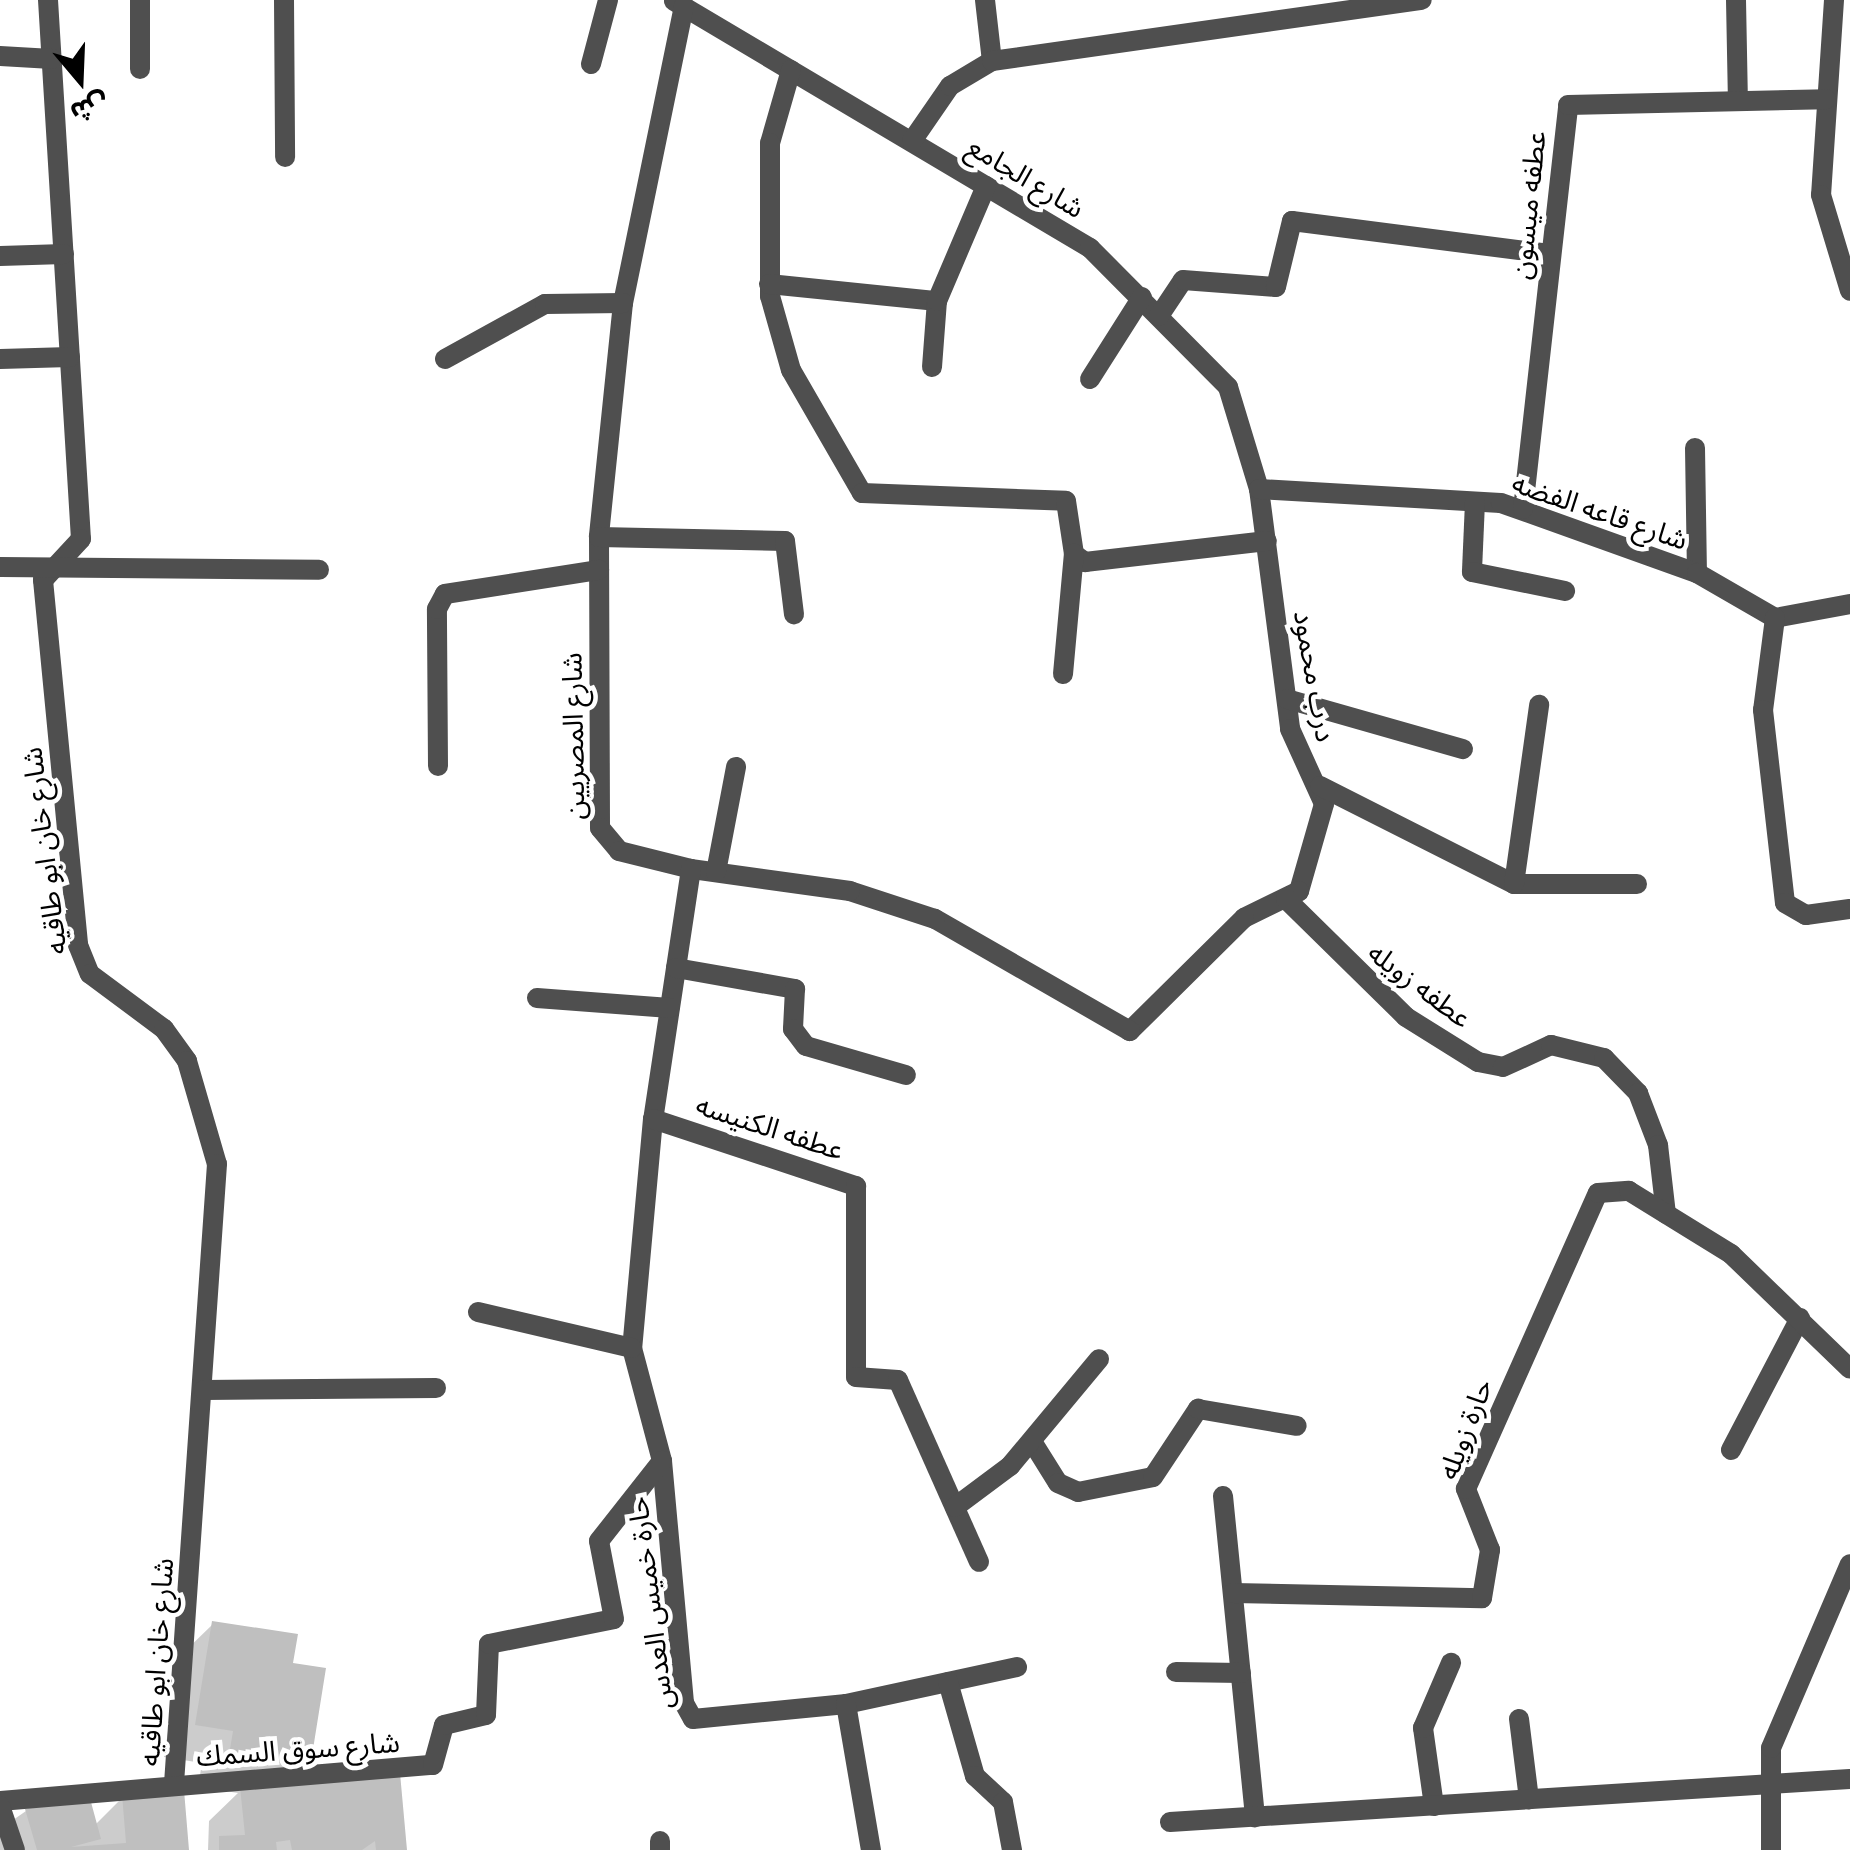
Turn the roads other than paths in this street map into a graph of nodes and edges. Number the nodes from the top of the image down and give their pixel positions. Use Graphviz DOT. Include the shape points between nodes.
graph roads {
  1 [pos="48,0"];
  2 [pos="140,0"];
  3 [pos="284,0"];
  4 [pos="608,0"];
  5 [pos="985,0"];
  6 [pos="1422,0"];
  7 [pos="1736,0"];
  8 [pos="1834,0"];
  9 [pos="678,3"];
  10 [pos="0,56"];
  11 [pos="52,59"];
  12 [pos="992,62"];
  13 [pos="591,64"];
  14 [pos="140,69"];
  15 [pos="791,70"];
  16 [pos="1826,99"];
  17 [pos="1738,101"];
  18 [pos="912,141"];
  19 [pos="284,158"];
  20 [pos="986,186"];
  21 [pos="64,254"];
  22 [pos="1550,254"];
  23 [pos="0,256"];
  24 [pos="769,284"];
  25 [pos="1850,291"];
  26 [pos="1142,296"];
  27 [pos="936,301"];
  28 [pos="623,304"];
  29 [pos="1159,316"];
  30 [pos="70,357"];
  31 [pos="0,359"];
  32 [pos="445,359"];
  33 [pos="932,367"];
  34 [pos="1090,379"];
  35 [pos="1695,448"];
  36 [pos="1259,489"];
  37 [pos="1475,502"];
  38 [pos="1522,509"];
  39 [pos="598,537"];
  40 [pos="1267,541"];
  41 [pos="1074,554"];
  42 [pos="51,566"];
  43 [pos="0,567"];
  44 [pos="319,570"];
  45 [pos="598,570"];
  46 [pos="1696,572"];
  47 [pos="1565,591"];
  48 [pos="1850,604"];
  49 [pos="794,614"];
  50 [pos="1775,618"];
  51 [pos="1063,674"];
  52 [pos="1287,699"];
  53 [pos="1539,705"];
  54 [pos="1463,749"];
  55 [pos="438,766"];
  56 [pos="736,767"];
  57 [pos="1320,786"];
  58 [pos="691,869"];
  59 [pos="716,872"];
  60 [pos="1514,884"];
  61 [pos="1638,884"];
  62 [pos="1286,899"];
  63 [pos="1850,908"];
  64 [pos="676,968"];
  65 [pos="536,998"];
  66 [pos="670,1008"];
  67 [pos="906,1075"];
  68 [pos="653,1118"];
  69 [pos="1666,1214"];
  70 [pos="478,1312"];
  71 [pos="1800,1318"];
  72 [pos="632,1348"];
  73 [pos="1099,1358"];
  74 [pos="1850,1369"];
  75 [pos="436,1388"];
  76 [pos="204,1390"];
  77 [pos="1298,1426"];
  78 [pos="1033,1443"];
  79 [pos="1731,1450"];
  80 [pos="662,1460"];
  81 [pos="1222,1496"];
  82 [pos="954,1508"];
  83 [pos="979,1562"];
  84 [pos="1850,1564"];
  85 [pos="1233,1593"];
  86 [pos="1451,1663"];
  87 [pos="1017,1667"];
  88 [pos="1176,1672"];
  89 [pos="1241,1673"];
  90 [pos="948,1682"];
  91 [pos="846,1704"];
  92 [pos="1519,1719"];
  93 [pos="1850,1779"];
  94 [pos="1768,1780"];
  95 [pos="174,1784"];
  96 [pos="1529,1798"];
  97 [pos="0,1803"];
  98 [pos="1434,1806"];
  99 [pos="1256,1817"];
  100 [pos="1170,1822"];
  101 [pos="14,1850"];
  102 [pos="870,1850"];
  103 [pos="1012,1850"];
  104 [pos="1771,1850"];
  1 -- 11 [label="street"];
  2 -- 14 [label="street"];
  3 -- 19 [label="street"];
  4 -- 13 [label="street"];
  5 -- 12 [label="street"];
  6 -- 12 [label="street"];
  7 -- 17 [label="street"];
  8 -- 16 [label="street"];
  9 -- 15 [label="street, شارع الجامع"];
  9 -- 28 [label="street, شارع المصريين"];
  10 -- 11 [label="street"];
  11 -- 21 [label="street"];
  12 -- 18 [label="street" via="950,86"];
  15 -- 18 [label="street, شارع الجامع"];
  15 -- 24 [label="street" via="770,143"];
  16 -- 17 [label="street, عطفه ميسون"];
  16 -- 25 [label="street" via="1820,195"];
  17 -- 22 [label="street, عطفه ميسون" via="1568,105"];
  18 -- 20 [label="street, شارع الجامع"];
  20 -- 26 [label="street, شارع الجامع" via="1090,248"];
  20 -- 27 [label="street"];
  21 -- 23 [label="street"];
  21 -- 30 [label="street"];
  22 -- 29 [label="street" via="1292,222 1276,287 1184,280"];
  22 -- 38 [label="street, عطفه ميسون"];
  24 -- 27 [label="street"];
  24 -- 41 [label="street" via="791,370 862,493 1066,500"];
  26 -- 29 [label="street, شارع الجامع"];
  26 -- 34 [label="street"];
  27 -- 33 [label="street"];
  28 -- 32 [label="street" via="545,304"];
  28 -- 39 [label="street, شارع المصريين"];
  29 -- 36 [label="street, شارع الجامع" via="1236,401"];
  30 -- 31 [label="street"];
  30 -- 42 [label="street" via="81,539"];
  35 -- 46 [label="street"];
  36 -- 37 [label="street, شارع قاعه الفضه"];
  36 -- 40 [label="street, درب محمود"];
  37 -- 38 [label="street, شارع قاعه الفضه"];
  37 -- 47 [label="street" via="1472,572"];
  38 -- 46 [label="street, شارع قاعه الفضه"];
  39 -- 45 [label="street, شارع المصريين"];
  39 -- 49 [label="street" via="785,541"];
  40 -- 41 [label="street" via="1085,562"];
  40 -- 52 [label="street, درب محمود"];
  41 -- 51 [label="street"];
  42 -- 43 [label="street"];
  42 -- 44 [label="street"];
  42 -- 76 [label="street, شارع خان ابو طاقيه" via="43,580 82,962 164,1029 209,1113 219,1199"];
  45 -- 55 [label="street" via="445,594 437,609"];
  45 -- 58 [label="street, شارع المصريين" via="600,828 619,851"];
  46 -- 50 [label="street, شارع قاعه الفضه"];
  48 -- 50 [label="street"];
  50 -- 63 [label="street" via="1764,710 1784,903 1806,914"];
  52 -- 54 [label="street"];
  52 -- 57 [label="street, درب محمود" via="1299,756"];
  53 -- 60 [label="street"];
  56 -- 59 [label="street"];
  57 -- 60 [label="street"];
  57 -- 62 [label="street" via="1316,852 1307,881"];
  58 -- 59 [label="street, شارع المصريين"];
  58 -- 64 [label="street"];
  59 -- 62 [label="street, شارع المصريين" via="850,891 935,919 1118,1027 1142,1028 1244,918"];
  60 -- 61 [label="street"];
  62 -- 69 [label="street, عطفه زويله" via="1406,1017 1478,1062 1502,1066 1551,1045 1604,1058 1638,1092 1658,1145"];
  64 -- 66 [label="street"];
  64 -- 67 [label="street" via="794,989 793,1029 806,1046"];
  65 -- 66 [label="street"];
  66 -- 68 [label="street"];
  68 -- 72 [label="street"];
  68 -- 82 [label="street, عطفه الكنيسه" via="856,1186 856,1377 898,1380"];
  69 -- 71 [label="street, حارة زويله" via="1731,1254"];
  69 -- 85 [label="street, حارة زويله" via="1629,1191 1590,1198 1466,1489 1490,1550 1482,1598"];
  70 -- 72 [label="street"];
  71 -- 74 [label="street, حارة زويله"];
  71 -- 79 [label="street"];
  72 -- 80 [label="street"];
  73 -- 78 [label="street"];
  75 -- 76 [label="street"];
  76 -- 95 [label="street, شارع خان ابو طاقيه"];
  77 -- 78 [label="street" via="1198,1409 1153,1478 1078,1492 1058,1483"];
  78 -- 82 [label="street"];
  80 -- 91 [label="street, حارة خميس العدس" via="686,1715"];
  80 -- 95 [label="street, شارع سوق السمك" via="599,1541 614,1618 490,1644 486,1715 444,1726 433,1765"];
  81 -- 85 [label="street"];
  82 -- 83 [label="street, عطفه الكنيسه"];
  84 -- 94 [label="street" via="1771,1748"];
  85 -- 89 [label="street"];
  86 -- 98 [label="street" via="1423,1728"];
  87 -- 90 [label="street, حارة خميس العدس"];
  88 -- 89 [label="street"];
  89 -- 99 [label="street"];
  90 -- 91 [label="street, حارة خميس العدس"];
  90 -- 103 [label="street" via="975,1776 1003,1802"];
  91 -- 102 [label="street"];
  92 -- 96 [label="street"];
  93 -- 94 [label="street"];
  94 -- 96 [label="street"];
  94 -- 104 [label="street"];
  95 -- 97 [label="street, شارع سوق السمك"];
  96 -- 98 [label="street"];
  97 -- 101 [label="street"];
  98 -- 99 [label="street"];
  99 -- 100 [label="street"];
}
